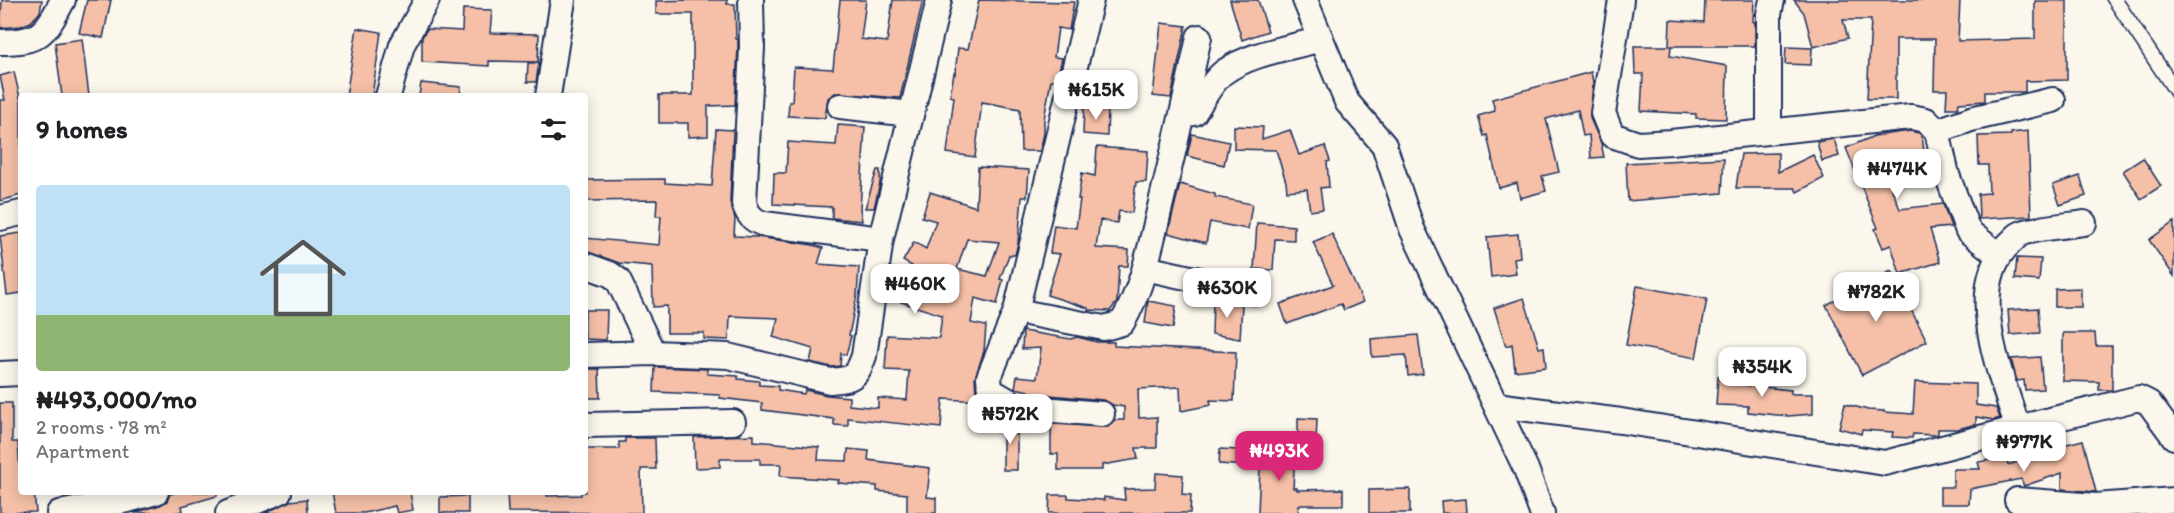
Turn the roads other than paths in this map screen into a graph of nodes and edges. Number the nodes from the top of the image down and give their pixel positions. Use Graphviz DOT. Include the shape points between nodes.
graph roads {
  1 [pos="63,0"];
  2 [pos="427,0"];
  3 [pos="563,0"];
  4 [pos="751,0"];
  5 [pos="939,0"];
  6 [pos="1090,0"];
  7 [pos="1305,0"];
  8 [pos="1620,0"];
  9 [pos="1772,0"];
  10 [pos="1199,37"];
  11 [pos="1321,39"];
  12 [pos="0,42"];
  13 [pos="389,93"];
  14 [pos="548,93"];
  15 [pos="2053,100"];
  16 [pos="840,106"];
  17 [pos="911,114"];
  18 [pos="1183,115"];
  19 [pos="1769,131"];
  20 [pos="1937,131"];
  21 [pos="18,214"];
  22 [pos="0,218"];
  23 [pos="2084,223"];
  24 [pos="881,240"];
  25 [pos="2001,251"];
  26 [pos="588,266"];
  27 [pos="1145,268"];
  28 [pos="1254,292"];
  29 [pos="1016,311"];
  30 [pos="653,353"];
  31 [pos="588,355"];
  32 [pos="18,373"];
  33 [pos="0,374"];
  34 [pos="1496,405"];
  35 [pos="1102,414"];
  36 [pos="733,423"];
  37 [pos="588,425"];
  38 [pos="2018,428"];
  39 [pos="2174,437"];
  40 [pos="146,495"];
  41 [pos="272,495"];
  42 [pos="2017,500"];
  43 [pos="2174,500"];
  44 [pos="59,513"];
  45 [pos="228,513"];
  46 [pos="1542,513"];
  1 -- 12 [label="street" via="50,24 36,38"];
  2 -- 13 [label="street" via="402,45"];
  3 -- 14 [label="street"];
  4 -- 24 [label="street" via="744,203 748,214 764,224"];
  5 -- 17 [label="street"];
  6 -- 29 [label="street"];
  7 -- 11 [label="street"];
  8 -- 19 [label="street" via="1603,113 1612,135 1638,144"];
  9 -- 19 [label="street"];
  10 -- 18 [label="street"];
  11 -- 18 [label="street" via="1263,55 1222,73 1194,113"];
  11 -- 34 [label="street" via="1347,102 1384,145 1412,229"];
  15 -- 20 [label="street"];
  16 -- 17 [label="street"];
  17 -- 24 [label="street"];
  18 -- 27 [label="street"];
  19 -- 20 [label="street" via="1911,117 1926,120"];
  20 -- 25 [label="street" via="1947,175 1968,231 1992,250"];
  21 -- 22 [label="street"];
  23 -- 25 [label="street" via="2020,233"];
  24 -- 30 [label="street" via="864,356 858,373 847,380 830,381 728,356"];
  25 -- 38 [label="street" via="1989,278 1988,311 1994,350"];
  26 -- 30 [label="street" via="618,280"];
  27 -- 28 [label="street"];
  27 -- 29 [label="street" via="1122,323 1104,328"];
  29 -- 35 [label="street" via="989,377 990,390 1019,407"];
  30 -- 31 [label="street"];
  32 -- 33 [label="street"];
  34 -- 38 [label="street" via="1886,464"];
  34 -- 46 [label="street"];
  36 -- 37 [label="street"];
  38 -- 39 [label="street" via="2139,398 2149,404"];
  40 -- 44 [label="street"];
  41 -- 45 [label="street"];
  42 -- 43 [label="street" via="2096,506"];
}
